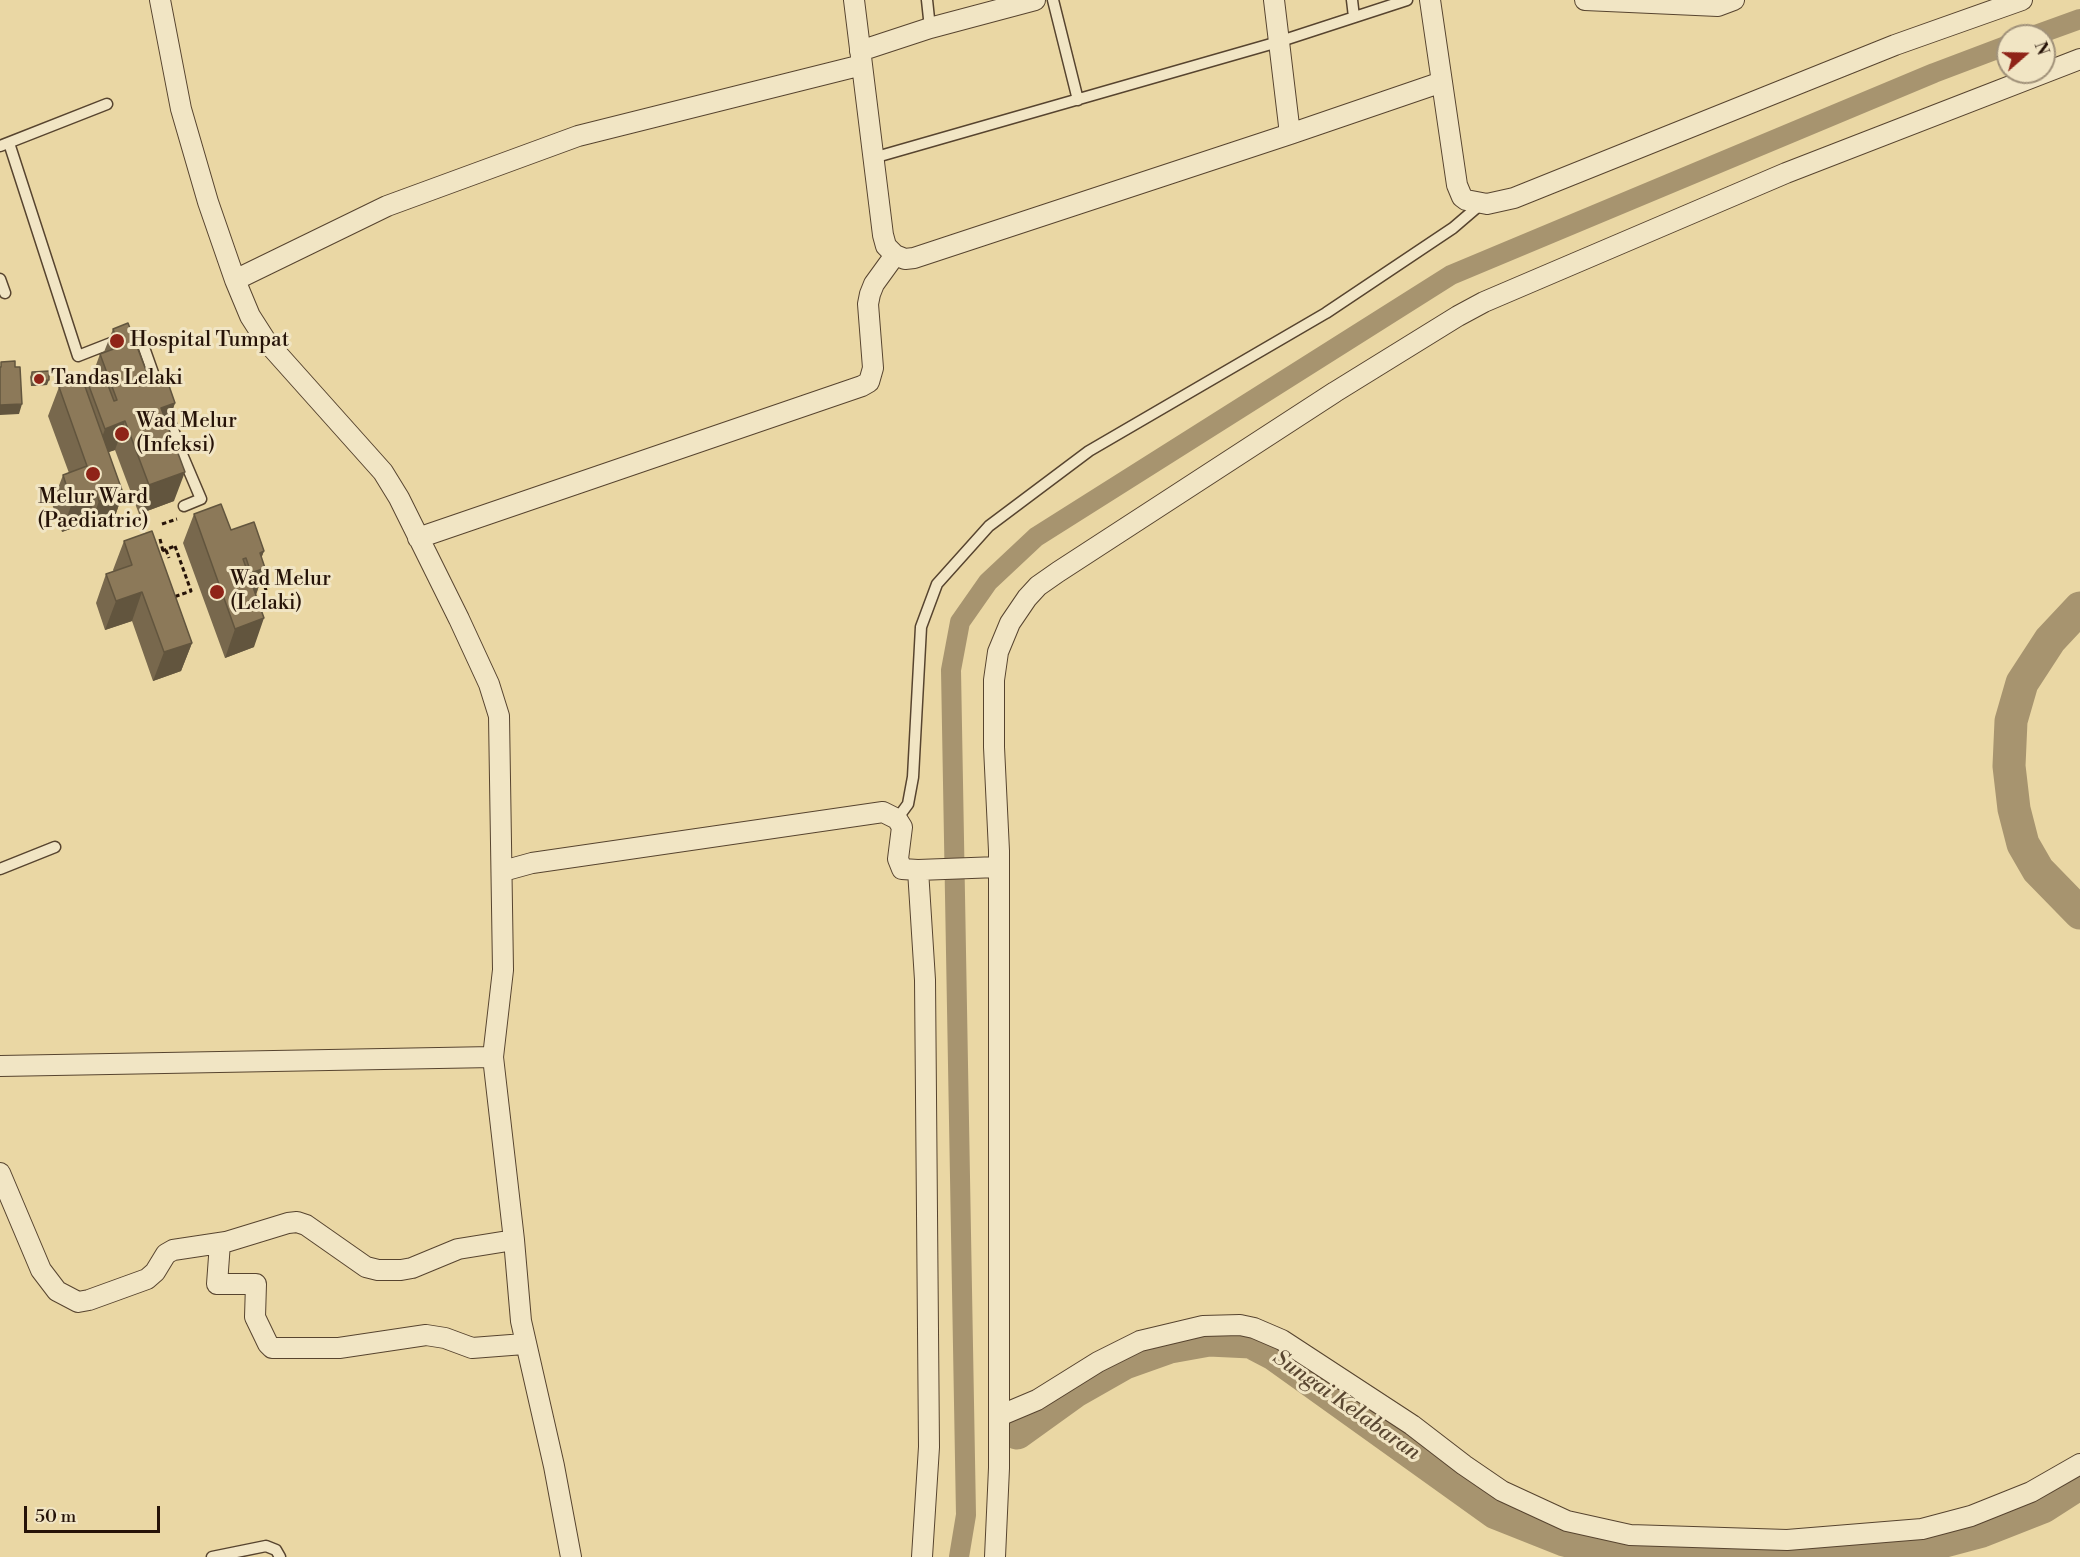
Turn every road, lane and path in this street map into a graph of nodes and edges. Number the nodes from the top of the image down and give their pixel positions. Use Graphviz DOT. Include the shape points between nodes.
graph roads {
  1 [pos="160,0"];
  2 [pos="854,0"];
  3 [pos="927,0"];
  4 [pos="1035,0"];
  5 [pos="1053,0"];
  6 [pos="1274,0"];
  7 [pos="1352,0"];
  8 [pos="1407,0"];
  9 [pos="1430,0"];
  10 [pos="1585,0"];
  11 [pos="1734,0"];
  12 [pos="2022,0"];
  13 [pos="1004,4"];
  14 [pos="1354,17"];
  15 [pos="930,28"];
  16 [pos="1278,42"];
  17 [pos="861,58"];
  18 [pos="2080,59"];
  19 [pos="1442,82"];
  20 [pos="1078,100"];
  21 [pos="107,104"];
  22 [pos="1290,134"];
  23 [pos="4,145"];
  24 [pos="873,158"];
  25 [pos="1480,204"];
  26 [pos="895,255"];
  27 [pos="0,279"];
  28 [pos="235,280"];
  29 [pos="5,293"];
  30 [pos="184,511"];
  31 [pos="162,524"];
  32 [pos="418,538"];
  33 [pos="160,539"];
  34 [pos="149,550"];
  35 [pos="163,551"];
  36 [pos="152,555"];
  37 [pos="169,558"];
  38 [pos="162,560"];
  39 [pos="156,562"];
  40 [pos="260,573"];
  41 [pos="255,618"];
  42 [pos="897,819"];
  43 [pos="54,848"];
  44 [pos="990,868"];
  45 [pos="0,869"];
  46 [pos="923,870"];
  47 [pos="502,871"];
  48 [pos="494,1057"];
  49 [pos="0,1066"];
  50 [pos="0,1173"];
  51 [pos="514,1240"];
  52 [pos="220,1243"];
  53 [pos="524,1344"];
  54 [pos="999,1416"];
  55 [pos="2080,1464"];
  56 [pos="212,1557"];
  57 [pos="280,1557"];
  58 [pos="571,1557"];
  59 [pos="922,1557"];
  60 [pos="995,1557"];
  1 -- 28 [label="street" via="181,109"];
  2 -- 17 [label="street"];
  3 -- 15 [label="lane"];
  4 -- 13 [label="street"];
  5 -- 20 [label="lane"];
  6 -- 16 [label="street"];
  7 -- 14 [label="lane"];
  8 -- 14 [label="lane"];
  9 -- 19 [label="street"];
  10 -- 11 [label="street" via="1718,6"];
  12 -- 25 [label="street" via="1895,45 1514,198"];
  13 -- 15 [label="street"];
  14 -- 16 [label="lane"];
  15 -- 17 [label="street"];
  16 -- 20 [label="lane"];
  16 -- 22 [label="street"];
  17 -- 24 [label="street"];
  17 -- 28 [label="street" via="578,136 387,206"];
  18 -- 44 [label="street" via="1786,173 1484,302 1325,399 1038,586 1010,623 996,664 994,747 999,851"];
  19 -- 22 [label="street"];
  19 -- 25 [label="street" via="1459,192 1466,200"];
  20 -- 24 [label="lane"];
  21 -- 23 [label="lane"];
  22 -- 26 [label="street" via="914,258"];
  23 -- 30 [label="lane" via="78,356 129,336 142,342 201,499"];
  24 -- 26 [label="street" via="883,235 886,246"];
  25 -- 42 [label="lane" via="1453,228 1326,313 1089,451 989,526 937,584 921,627 913,777 908,804"];
  26 -- 32 [label="street" via="870,294 873,368 869,382"];
  27 -- 29 [label="lane"];
  28 -- 32 [label="street" via="259,332 383,472"];
  30 -- 31 [label="path"];
  32 -- 47 [label="street" via="489,684 499,716"];
  33 -- 35 [label="path"];
  34 -- 36 [label="path"];
  35 -- 36 [label="path"];
  35 -- 36 [label="path" via="175,546 190,591 162,601 146,557"];
  35 -- 37 [label="path"];
  35 -- 38 [label="path"];
  36 -- 39 [label="path"];
  40 -- 41 [label="path" via="267,593"];
  42 -- 46 [label="street" via="903,832 900,868"];
  42 -- 47 [label="street" via="871,812 532,862"];
  43 -- 45 [label="lane"];
  44 -- 46 [label="street"];
  44 -- 54 [label="street"];
  46 -- 59 [label="street" via="929,1435"];
  47 -- 48 [label="street" via="503,970"];
  48 -- 49 [label="street"];
  48 -- 51 [label="street"];
  50 -- 52 [label="street" via="41,1270 57,1291 78,1302 147,1279 173,1250"];
  51 -- 52 [label="street" via="458,1249 412,1268 390,1270 366,1267 297,1222"];
  51 -- 53 [label="street"];
  52 -- 53 [label="street" via="217,1284 256,1284 255,1317 272,1348 339,1348 426,1335 472,1348"];
  53 -- 58 [label="street" via="554,1466"];
  54 -- 55 [label="street" via="1037,1400 1140,1341 1203,1326 1240,1325 1282,1340 1412,1425 1502,1491 1567,1521 1630,1535 1787,1540 1922,1529 1971,1516 2031,1492"];
  54 -- 60 [label="street"];
  56 -- 57 [label="lane" via="266,1546 276,1550"];
}
